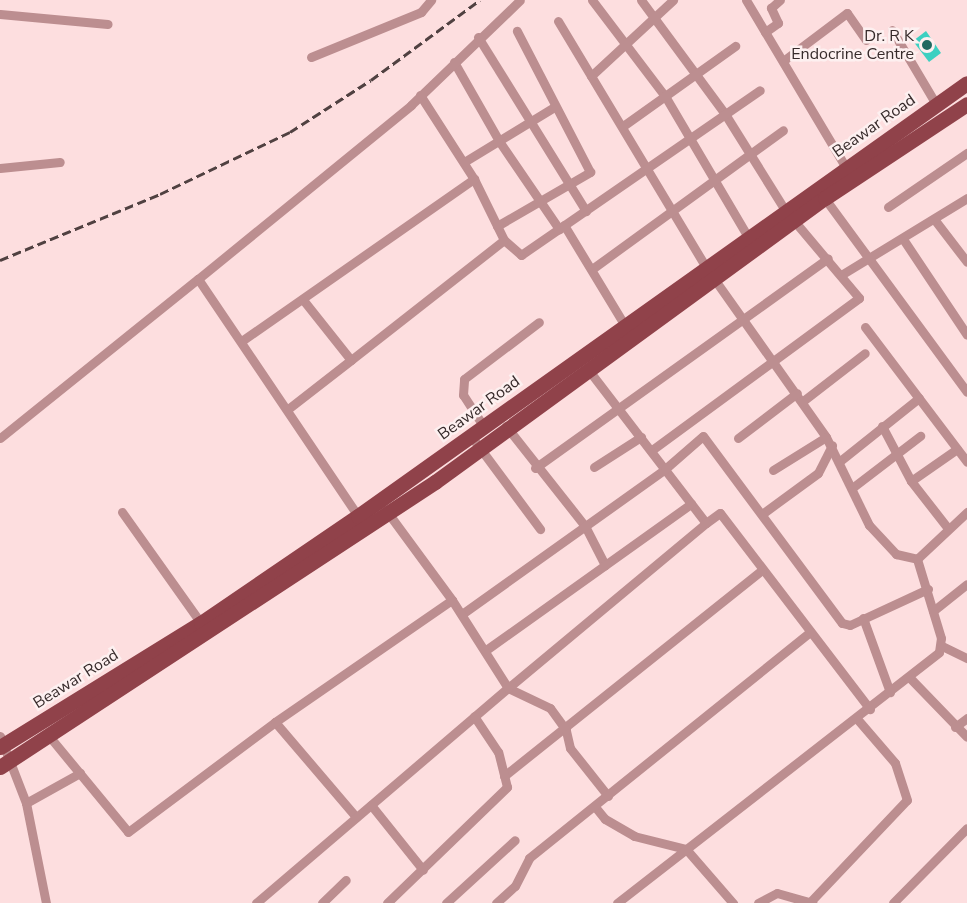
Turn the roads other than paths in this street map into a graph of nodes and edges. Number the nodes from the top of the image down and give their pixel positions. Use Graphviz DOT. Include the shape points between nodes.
graph roads {
  1 [pos="431,0"];
  2 [pos="520,0"];
  3 [pos="592,0"];
  4 [pos="641,0"];
  5 [pos="673,0"];
  6 [pos="746,0"];
  7 [pos="780,0"];
  8 [pos="0,14"];
  9 [pos="655,17"];
  10 [pos="558,21"];
  11 [pos="108,24"];
  12 [pos="892,30"];
  13 [pos="517,31"];
  14 [pos="765,32"];
  15 [pos="478,37"];
  16 [pos="866,40"];
  17 [pos="628,42"];
  18 [pos="735,46"];
  19 [pos="310,57"];
  20 [pos="783,61"];
  21 [pos="454,62"];
  22 [pos="696,74"];
  23 [pos="591,76"];
  24 [pos="966,86"];
  25 [pos="760,90"];
  26 [pos="420,94"];
  27 [pos="665,96"];
  28 [pos="936,104"];
  29 [pos="967,104"];
  30 [pos="554,107"];
  31 [pos="725,114"];
  32 [pos="530,122"];
  33 [pos="623,126"];
  34 [pos="783,130"];
  35 [pos="689,139"];
  36 [pos="500,141"];
  37 [pos="751,152"];
  38 [pos="967,153"];
  39 [pos="60,162"];
  40 [pos="464,162"];
  41 [pos="0,168"];
  42 [pos="846,168"];
  43 [pos="644,170"];
  44 [pos="716,176"];
  45 [pos="474,178"];
  46 [pos="568,183"];
  47 [pos="821,192"];
  48 [pos="967,198"];
  49 [pos="537,200"];
  50 [pos="888,207"];
  51 [pos="669,208"];
  52 [pos="586,210"];
  53 [pos="790,215"];
  54 [pos="934,219"];
  55 [pos="497,226"];
  56 [pos="562,227"];
  57 [pos="747,235"];
  58 [pos="903,239"];
  59 [pos="504,240"];
  60 [pos="828,258"];
  61 [pos="870,260"];
  62 [pos="967,262"];
  63 [pos="592,269"];
  64 [pos="710,272"];
  65 [pos="841,275"];
  66 [pos="198,279"];
  67 [pos="304,301"];
  68 [pos="741,319"];
  69 [pos="539,322"];
  70 [pos="624,324"];
  71 [pos="865,327"];
  72 [pos="967,335"];
  73 [pos="243,340"];
  74 [pos="865,354"];
  75 [pos="579,357"];
  76 [pos="351,360"];
  77 [pos="773,362"];
  78 [pos="589,370"];
  79 [pos="967,392"];
  80 [pos="796,393"];
  81 [pos="919,398"];
  82 [pos="803,401"];
  83 [pos="618,407"];
  84 [pos="288,409"];
  85 [pos="503,423"];
  86 [pos="882,426"];
  87 [pos="484,427"];
  88 [pos="920,435"];
  89 [pos="641,437"];
  90 [pos="0,438"];
  91 [pos="738,438"];
  92 [pos="476,442"];
  93 [pos="957,448"];
  94 [pos="834,450"];
  95 [pos="651,451"];
  96 [pos="895,456"];
  97 [pos="967,462"];
  98 [pos="594,467"];
  99 [pos="535,468"];
  100 [pos="665,469"];
  101 [pos="773,470"];
  102 [pos="911,481"];
  103 [pos="852,488"];
  104 [pos="691,504"];
  105 [pos="383,506"];
  106 [pos="122,512"];
  107 [pos="967,512"];
  108 [pos="762,514"];
  109 [pos="358,516"];
  110 [pos="706,524"];
  111 [pos="585,526"];
  112 [pos="947,527"];
  113 [pos="540,529"];
  114 [pos="917,559"];
  115 [pos="605,566"];
  116 [pos="762,570"];
  117 [pos="967,584"];
  118 [pos="928,590"];
  119 [pos="452,600"];
  120 [pos="933,610"];
  121 [pos="462,614"];
  122 [pos="857,621"];
  123 [pos="201,623"];
  124 [pos="810,632"];
  125 [pos="942,646"];
  126 [pos="486,650"];
  127 [pos="967,658"];
  128 [pos="909,677"];
  129 [pos="508,688"];
  130 [pos="890,693"];
  131 [pos="870,709"];
  132 [pos="474,716"];
  133 [pos="967,718"];
  134 [pos="858,720"];
  135 [pos="275,722"];
  136 [pos="955,727"];
  137 [pos="566,730"];
  138 [pos="49,736"];
  139 [pos="967,737"];
  140 [pos="2,742"];
  141 [pos="6,763"];
  142 [pos="80,773"];
  143 [pos="504,776"];
  144 [pos="608,796"];
  145 [pos="26,803"];
  146 [pos="371,805"];
  147 [pos="596,808"];
  148 [pos="356,817"];
  149 [pos="966,832"];
  150 [pos="514,840"];
  151 [pos="686,849"];
  152 [pos="423,870"];
  153 [pos="346,880"];
  154 [pos="812,902"];
  155 [pos="46,903"];
  156 [pos="256,903"];
  157 [pos="322,903"];
  158 [pos="387,903"];
  159 [pos="446,903"];
  160 [pos="496,903"];
  161 [pos="617,903"];
  162 [pos="733,903"];
  163 [pos="758,903"];
  164 [pos="893,903"];
  1 -- 19 [label="street" via="421,12"];
  2 -- 15 [label="street"];
  3 -- 17 [label="street"];
  4 -- 9 [label="street"];
  5 -- 9 [label="street"];
  6 -- 14 [label="street"];
  7 -- 14 [label="street" via="771,8 778,23"];
  8 -- 11 [label="street"];
  9 -- 17 [label="street"];
  9 -- 22 [label="street"];
  10 -- 23 [label="street"];
  12 -- 28 [label="street"];
  13 -- 30 [label="street"];
  14 -- 20 [label="street"];
  15 -- 21 [label="street"];
  15 -- 32 [label="street"];
  16 -- 20 [label="street" via="847,13"];
  17 -- 23 [label="street"];
  17 -- 27 [label="street"];
  18 -- 22 [label="street"];
  20 -- 42 [label="street"];
  21 -- 26 [label="street"];
  21 -- 36 [label="street"];
  22 -- 27 [label="street"];
  22 -- 31 [label="street"];
  23 -- 33 [label="street"];
  24 -- 28 [label="main road, Beawar Road"];
  25 -- 31 [label="street"];
  26 -- 40 [label="street"];
  26 -- 66 [label="street" via="408,108"];
  27 -- 33 [label="street"];
  27 -- 35 [label="street"];
  28 -- 42 [label="main road, Beawar Road"];
  29 -- 47 [label="main road, Beawar Road"];
  30 -- 32 [label="street"];
  30 -- 46 [label="street" via="590,172"];
  31 -- 35 [label="street"];
  31 -- 37 [label="street"];
  32 -- 36 [label="street"];
  32 -- 46 [label="street"];
  33 -- 43 [label="street"];
  34 -- 37 [label="street"];
  35 -- 43 [label="street"];
  35 -- 44 [label="street"];
  36 -- 40 [label="street"];
  36 -- 49 [label="street"];
  37 -- 44 [label="street"];
  37 -- 53 [label="street"];
  38 -- 50 [label="street"];
  39 -- 41 [label="street"];
  40 -- 45 [label="street"];
  42 -- 47 [label="main road, Beawar Road"];
  43 -- 51 [label="street"];
  43 -- 52 [label="street"];
  44 -- 51 [label="street"];
  44 -- 57 [label="street"];
  45 -- 55 [label="street"];
  45 -- 67 [label="street"];
  46 -- 49 [label="street"];
  46 -- 52 [label="street"];
  47 -- 53 [label="main road, Beawar Road"];
  47 -- 61 [label="street"];
  48 -- 54 [label="street"];
  49 -- 55 [label="street"];
  49 -- 56 [label="street"];
  51 -- 63 [label="street"];
  51 -- 64 [label="street"];
  52 -- 56 [label="street"];
  53 -- 57 [label="main road, Beawar Road"];
  53 -- 60 [label="street"];
  53 -- 64 [label="main road, Beawar Road"];
  54 -- 58 [label="street"];
  54 -- 62 [label="street"];
  55 -- 59 [label="street"];
  56 -- 59 [label="street" via="521,255 514,254"];
  56 -- 63 [label="street"];
  57 -- 64 [label="main road, Beawar Road"];
  58 -- 61 [label="street"];
  58 -- 72 [label="street"];
  59 -- 76 [label="street"];
  60 -- 65 [label="street"];
  60 -- 68 [label="street"];
  61 -- 65 [label="street"];
  61 -- 79 [label="street"];
  63 -- 70 [label="street"];
  64 -- 68 [label="street"];
  64 -- 70 [label="main road, Beawar Road"];
  64 -- 78 [label="main road, Beawar Road"];
  65 -- 77 [label="street" via="859,298"];
  66 -- 73 [label="street"];
  66 -- 90 [label="street"];
  67 -- 73 [label="street"];
  67 -- 76 [label="street"];
  68 -- 77 [label="street"];
  68 -- 83 [label="street"];
  69 -- 87 [label="street" via="464,379 463,395"];
  70 -- 75 [label="main road, Beawar Road"];
  71 -- 81 [label="street"];
  73 -- 84 [label="street"];
  74 -- 82 [label="street"];
  75 -- 78 [label="street"];
  75 -- 85 [label="main road, Beawar Road"];
  76 -- 84 [label="street"];
  77 -- 80 [label="street"];
  77 -- 95 [label="street"];
  78 -- 83 [label="street"];
  78 -- 85 [label="main road, Beawar Road"];
  80 -- 82 [label="street"];
  80 -- 91 [label="street"];
  81 -- 86 [label="street"];
  81 -- 93 [label="street"];
  82 -- 94 [label="street"];
  83 -- 89 [label="street"];
  83 -- 99 [label="street"];
  84 -- 109 [label="street"];
  85 -- 87 [label="main road, Beawar Road"];
  85 -- 92 [label="main road, Beawar Road"];
  85 -- 99 [label="street"];
  86 -- 94 [label="street"];
  86 -- 96 [label="street"];
  87 -- 92 [label="main road, Beawar Road"];
  88 -- 96 [label="street"];
  89 -- 95 [label="street"];
  89 -- 98 [label="street"];
  92 -- 105 [label="main road, Beawar Road"];
  92 -- 113 [label="street"];
  93 -- 97 [label="street"];
  93 -- 102 [label="street"];
  94 -- 101 [label="street"];
  94 -- 103 [label="street"];
  94 -- 108 [label="street" via="818,473"];
  95 -- 100 [label="street"];
  96 -- 102 [label="street"];
  96 -- 103 [label="street"];
  99 -- 111 [label="street"];
  100 -- 104 [label="street"];
  100 -- 108 [label="street" via="703,436"];
  100 -- 111 [label="street"];
  102 -- 112 [label="street"];
  103 -- 114 [label="street" via="882,544 896,554"];
  104 -- 110 [label="street"];
  104 -- 115 [label="street"];
  105 -- 109 [label="main road, Beawar Road"];
  105 -- 119 [label="street"];
  105 -- 138 [label="main road, Beawar Road"];
  106 -- 123 [label="street"];
  107 -- 112 [label="street"];
  108 -- 122 [label="street" via="842,623"];
  109 -- 123 [label="main road, Beawar Road"];
  110 -- 116 [label="street" via="720,513"];
  110 -- 129 [label="street"];
  111 -- 115 [label="street"];
  111 -- 121 [label="street"];
  112 -- 114 [label="street"];
  114 -- 118 [label="street"];
  115 -- 126 [label="street"];
  116 -- 124 [label="street"];
  116 -- 137 [label="street"];
  117 -- 120 [label="street"];
  118 -- 120 [label="street"];
  118 -- 122 [label="street"];
  119 -- 121 [label="street"];
  119 -- 135 [label="street"];
  120 -- 125 [label="street"];
  121 -- 126 [label="street"];
  122 -- 130 [label="street"];
  123 -- 140 [label="main road, Beawar Road"];
  124 -- 131 [label="street"];
  124 -- 144 [label="street"];
  125 -- 127 [label="street"];
  125 -- 128 [label="street"];
  126 -- 129 [label="street"];
  128 -- 130 [label="street"];
  128 -- 136 [label="street"];
  129 -- 132 [label="street"];
  129 -- 137 [label="street" via="550,708"];
  130 -- 131 [label="street"];
  131 -- 134 [label="street"];
  132 -- 143 [label="street" via="498,752"];
  132 -- 146 [label="street"];
  133 -- 136 [label="street"];
  134 -- 151 [label="street"];
  134 -- 154 [label="street" via="900,774 907,800 901,811"];
  135 -- 142 [label="street" via="128,832"];
  135 -- 148 [label="street"];
  136 -- 139 [label="street"];
  137 -- 143 [label="street"];
  137 -- 144 [label="street" via="570,748"];
  138 -- 141 [label="main road, Beawar Road"];
  138 -- 142 [label="street"];
  140 -- 141 [label="street"];
  141 -- 145 [label="street"];
  142 -- 145 [label="street"];
  143 -- 152 [label="street" via="507,787"];
  144 -- 147 [label="street"];
  145 -- 155 [label="street"];
  146 -- 148 [label="street"];
  146 -- 152 [label="street"];
  147 -- 151 [label="street" via="605,819 634,836"];
  147 -- 160 [label="street" via="529,858 515,886"];
  148 -- 156 [label="street"];
  149 -- 164 [label="street"];
  150 -- 159 [label="street"];
  151 -- 161 [label="street"];
  151 -- 162 [label="street"];
  152 -- 158 [label="street"];
  153 -- 157 [label="street"];
  154 -- 163 [label="street" via="777,893"];
}
